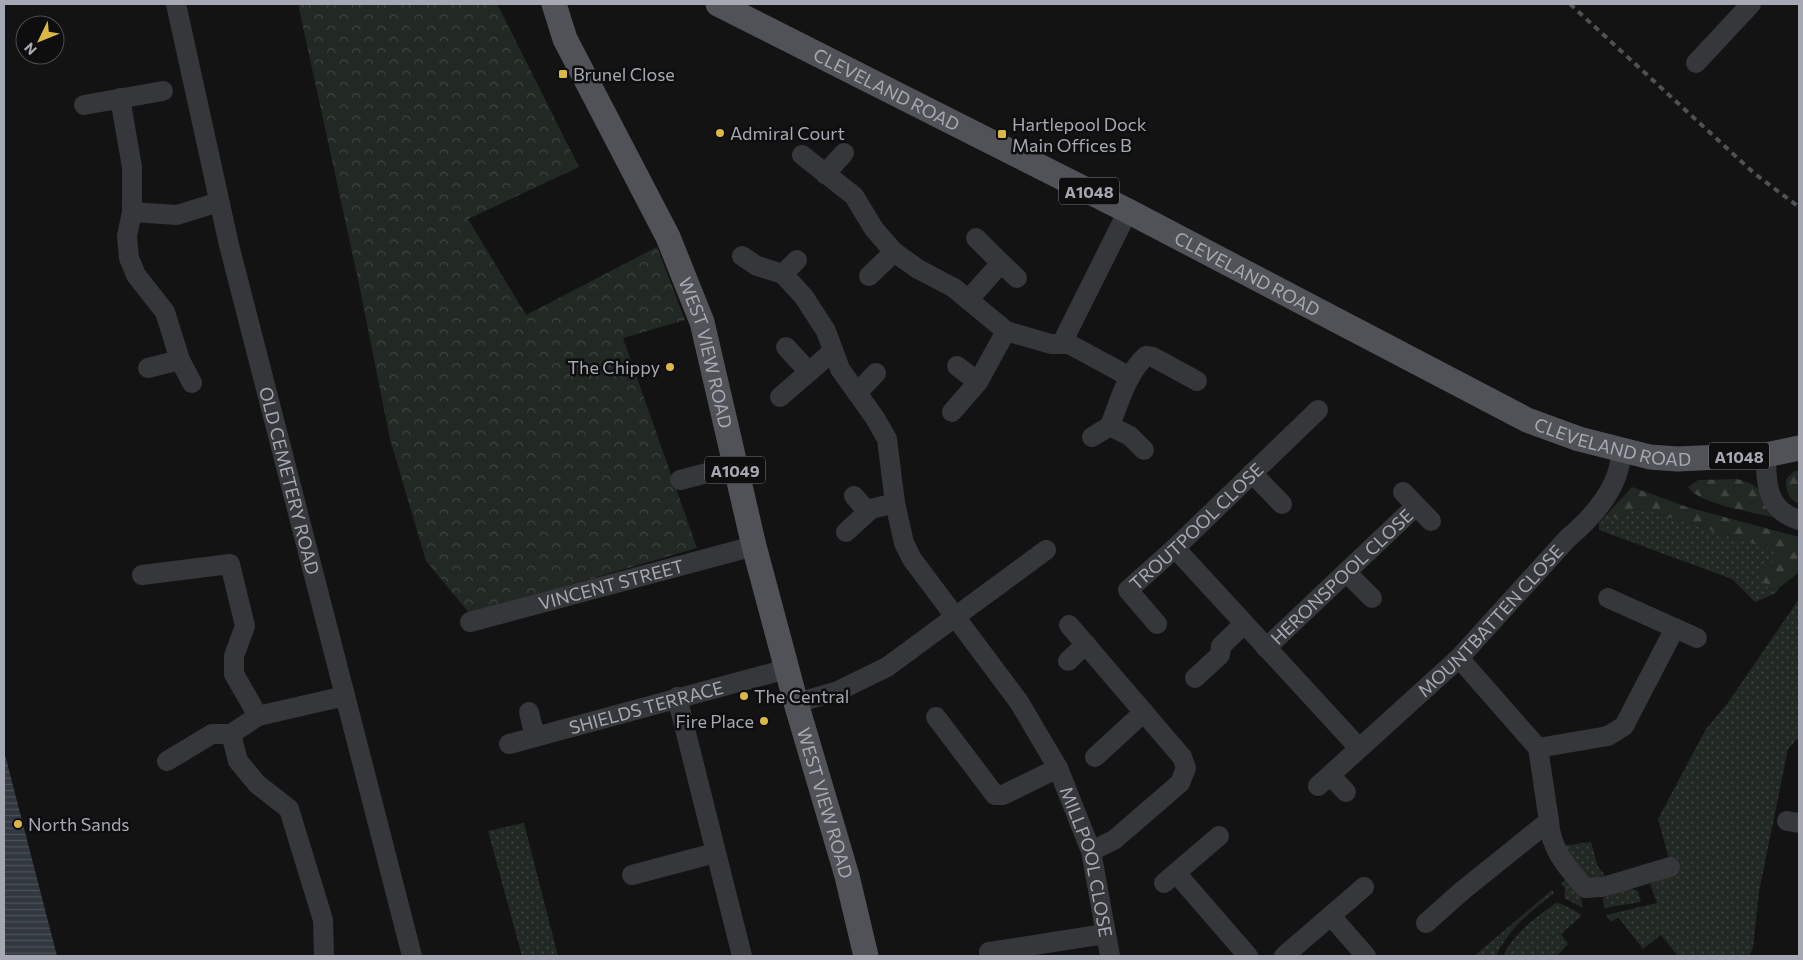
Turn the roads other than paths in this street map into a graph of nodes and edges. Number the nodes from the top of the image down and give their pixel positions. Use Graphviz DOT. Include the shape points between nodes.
graph roads {
  1 [pos="176,4"];
  2 [pos="554,4"];
  3 [pos="718,4"];
  4 [pos="1751,4"];
  5 [pos="1696,63"];
  6 [pos="163,91"];
  7 [pos="120,98"];
  8 [pos="84,105"];
  9 [pos="844,153"];
  10 [pos="802,154"];
  11 [pos="825,174"];
  12 [pos="219,202"];
  13 [pos="1128,211"];
  14 [pos="132,212"];
  15 [pos="976,238"];
  16 [pos="894,252"];
  17 [pos="742,256"];
  18 [pos="797,260"];
  19 [pos="1002,263"];
  20 [pos="783,274"];
  21 [pos="868,276"];
  22 [pos="1017,278"];
  23 [pos="969,299"];
  24 [pos="1006,331"];
  25 [pos="1062,343"];
  26 [pos="786,347"];
  27 [pos="832,352"];
  28 [pos="180,360"];
  29 [pos="957,366"];
  30 [pos="148,368"];
  31 [pos="809,372"];
  32 [pos="876,373"];
  33 [pos="1130,376"];
  34 [pos="1197,381"];
  35 [pos="978,382"];
  36 [pos="192,383"];
  37 [pos="857,393"];
  38 [pos="780,397"];
  39 [pos="1318,410"];
  40 [pos="952,412"];
  41 [pos="1110,426"];
  42 [pos="1092,437"];
  43 [pos="1799,448"];
  44 [pos="1621,449"];
  45 [pos="1144,450"];
  46 [pos="1766,455"];
  47 [pos="734,466"];
  48 [pos="1252,473"];
  49 [pos="680,480"];
  50 [pos="854,496"];
  51 [pos="895,502"];
  52 [pos="1282,504"];
  53 [pos="868,512"];
  54 [pos="1799,520"];
  55 [pos="1430,521"];
  56 [pos="846,532"];
  57 [pos="754,546"];
  58 [pos="1175,548"];
  59 [pos="1046,550"];
  60 [pos="1346,572"];
  61 [pos="142,576"];
  62 [pos="1372,598"];
  63 [pos="1608,598"];
  64 [pos="954,618"];
  65 [pos="470,622"];
  66 [pos="1157,624"];
  67 [pos="1244,624"];
  68 [pos="1069,625"];
  69 [pos="1675,628"];
  70 [pos="1697,638"];
  71 [pos="1086,644"];
  72 [pos="1266,648"];
  73 [pos="1459,658"];
  74 [pos="1068,661"];
  75 [pos="787,669"];
  76 [pos="1195,678"];
  77 [pos="345,696"];
  78 [pos="677,697"];
  79 [pos="796,703"];
  80 [pos="529,712"];
  81 [pos="1144,712"];
  82 [pos="258,716"];
  83 [pos="936,717"];
  84 [pos="231,734"];
  85 [pos="535,736"];
  86 [pos="509,744"];
  87 [pos="1358,748"];
  88 [pos="1538,748"];
  89 [pos="1095,757"];
  90 [pos="167,761"];
  91 [pos="1058,768"];
  92 [pos="1346,792"];
  93 [pos="1549,821"];
  94 [pos="1219,836"];
  95 [pos="1091,851"];
  96 [pos="715,853"];
  97 [pos="1670,867"];
  98 [pos="632,874"];
  99 [pos="1364,887"];
  100 [pos="1331,916"];
  101 [pos="1426,923"];
  102 [pos="1105,934"];
  103 [pos="1028,951"];
  104 [pos="989,952"];
  105 [pos="324,956"];
  106 [pos="412,956"];
  107 [pos="742,956"];
  108 [pos="866,956"];
  109 [pos="1110,956"];
  110 [pos="1248,956"];
  111 [pos="1284,956"];
  112 [pos="1366,956"];
  1 -- 12 [label="street, OLD CEMETERY ROAD"];
  2 -- 47 [label="main road, WEST VIEW ROAD / A1049" via="565,40 668,237 685,278 702,322"];
  3 -- 13 [label="main road, CLEVELAND ROAD / A1048"];
  4 -- 5 [label="street"];
  6 -- 7 [label="street"];
  7 -- 8 [label="street"];
  7 -- 14 [label="street" via="132,167"];
  9 -- 11 [label="street"];
  10 -- 11 [label="street"];
  11 -- 16 [label="street" via="854,196 874,229"];
  12 -- 14 [label="street" via="177,215"];
  12 -- 77 [label="street, OLD CEMETERY ROAD"];
  13 -- 25 [label="street"];
  13 -- 44 [label="main road, CLEVELAND ROAD / A1048" via="1527,420 1579,439"];
  14 -- 28 [label="street" via="127,247 132,266 165,312"];
  15 -- 19 [label="street"];
  16 -- 21 [label="street"];
  16 -- 23 [label="street" via="918,270"];
  17 -- 20 [label="street" via="757,266"];
  18 -- 20 [label="street"];
  19 -- 22 [label="street"];
  19 -- 23 [label="street"];
  20 -- 27 [label="street" via="816,314 826,331"];
  23 -- 24 [label="street"];
  24 -- 25 [label="street" via="1051,344"];
  24 -- 35 [label="street"];
  25 -- 33 [label="street"];
  26 -- 31 [label="street"];
  27 -- 31 [label="street"];
  27 -- 37 [label="street"];
  28 -- 30 [label="street"];
  28 -- 36 [label="street"];
  29 -- 35 [label="street"];
  31 -- 38 [label="street"];
  32 -- 37 [label="street"];
  33 -- 34 [label="street" via="1146,356"];
  33 -- 41 [label="street"];
  35 -- 40 [label="street"];
  37 -- 51 [label="street" via="887,439"];
  39 -- 48 [label="street, TROUTPOOL CLOSE" via="1302,438"];
  41 -- 42 [label="street"];
  41 -- 45 [label="street" via="1130,436"];
  43 -- 46 [label="main road, CLEVELAND ROAD / A1048"];
  44 -- 46 [label="main road, CLEVELAND ROAD / A1048" via="1650,457 1677,459"];
  44 -- 73 [label="street, MOUNTBATTEN CLOSE" via="1622,462 1608,496"];
  46 -- 54 [label="street" via="1766,479 1777,508"];
  47 -- 49 [label="street"];
  47 -- 57 [label="main road, WEST VIEW ROAD / A1049"];
  48 -- 52 [label="street"];
  48 -- 58 [label="street, TROUTPOOL CLOSE"];
  50 -- 53 [label="street"];
  51 -- 53 [label="street"];
  51 -- 64 [label="street" via="904,543 912,559"];
  53 -- 56 [label="street"];
  55 -- 60 [label="street, HERONSPOOL CLOSE" via="1409,499"];
  57 -- 65 [label="street, VINCENT STREET"];
  57 -- 75 [label="main road, WEST VIEW ROAD / A1049"];
  58 -- 66 [label="street, TROUTPOOL CLOSE" via="1128,590"];
  58 -- 67 [label="street"];
  59 -- 64 [label="street"];
  60 -- 62 [label="street"];
  60 -- 72 [label="street, HERONSPOOL CLOSE"];
  61 -- 82 [label="street" via="230,564 245,626 234,656 234,674"];
  63 -- 69 [label="street"];
  64 -- 79 [label="street" via="887,667 838,691"];
  64 -- 91 [label="street, MILLPOOL CLOSE" via="1019,702"];
  67 -- 72 [label="street"];
  67 -- 76 [label="street" via="1222,646 1220,656"];
  68 -- 71 [label="street"];
  69 -- 70 [label="street"];
  69 -- 88 [label="street" via="1624,726 1608,736"];
  71 -- 74 [label="street"];
  71 -- 81 [label="street"];
  72 -- 87 [label="street"];
  73 -- 87 [label="street, MOUNTBATTEN CLOSE"];
  73 -- 88 [label="street"];
  75 -- 78 [label="street, SHIELDS TERRACE"];
  75 -- 79 [label="main road, WEST VIEW ROAD / A1049"];
  77 -- 82 [label="street"];
  77 -- 106 [label="street, OLD CEMETERY ROAD"];
  78 -- 85 [label="street, SHIELDS TERRACE"];
  78 -- 96 [label="street"];
  79 -- 108 [label="main road, WEST VIEW ROAD / A1049" via="847,876"];
  80 -- 85 [label="street"];
  81 -- 89 [label="street"];
  81 -- 95 [label="street" via="1182,757 1185,775 1180,783 1114,840"];
  82 -- 84 [label="street"];
  83 -- 91 [label="street, MILLPOOL CLOSE" via="995,795 1003,795"];
  84 -- 90 [label="street" via="212,734"];
  84 -- 105 [label="street" via="238,761 257,784 289,809 323,920"];
  85 -- 86 [label="street, SHIELDS TERRACE"];
  87 -- 92 [label="street, MOUNTBATTEN CLOSE" via="1324,780"];
  88 -- 93 [label="street"];
  91 -- 95 [label="street, MILLPOOL CLOSE"];
  93 -- 97 [label="street" via="1552,842 1585,888 1643,884"];
  93 -- 101 [label="street" via="1456,884"];
  94 -- 110 [label="street" via="1170,878"];
  95 -- 102 [label="street, MILLPOOL CLOSE"];
  96 -- 98 [label="street"];
  96 -- 107 [label="street"];
  99 -- 100 [label="street"];
  100 -- 111 [label="street"];
  100 -- 112 [label="street"];
  102 -- 103 [label="street"];
  102 -- 109 [label="street, MILLPOOL CLOSE"];
  103 -- 104 [label="street"];
}
